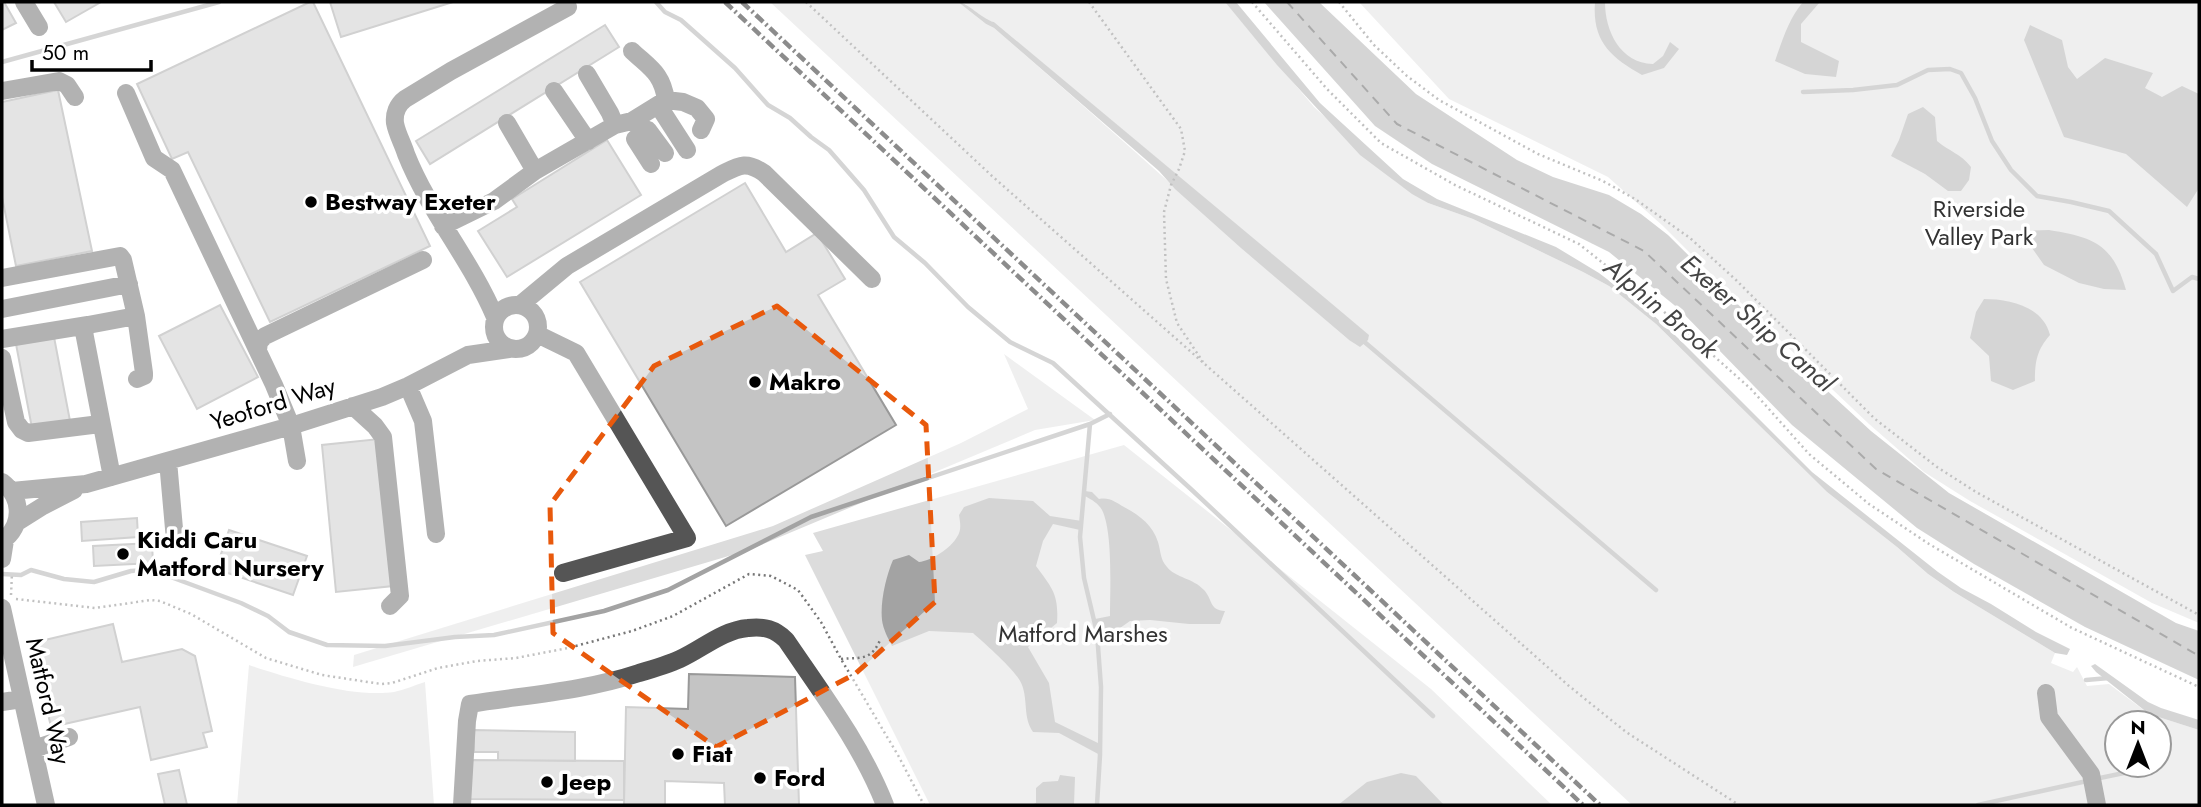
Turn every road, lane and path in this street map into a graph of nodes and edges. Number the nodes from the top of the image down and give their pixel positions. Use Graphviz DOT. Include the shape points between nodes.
graph roads {
  1 [pos="23,2"];
  2 [pos="806,2"];
  3 [pos="1089,2"];
  4 [pos="1252,2"];
  5 [pos="1339,2"];
  6 [pos="568,7"];
  7 [pos="39,27"];
  8 [pos="632,51"];
  9 [pos="587,74"];
  10 [pos="2,91"];
  11 [pos="554,91"];
  12 [pos="126,93"];
  13 [pos="75,97"];
  14 [pos="662,102"];
  15 [pos="507,123"];
  16 [pos="629,127"];
  17 [pos="701,130"];
  18 [pos="588,141"];
  19 [pos="687,150"];
  20 [pos="658,158"];
  21 [pos="535,171"];
  22 [pos="443,226"];
  23 [pos="423,260"];
  24 [pos="2,278"];
  25 [pos="872,279"];
  26 [pos="129,284"];
  27 [pos="548,284"];
  28 [pos="484,292"];
  29 [pos="515,305"];
  30 [pos="2,309"];
  31 [pos="136,316"];
  32 [pos="494,321"];
  33 [pos="88,325"];
  34 [pos="536,326"];
  35 [pos="2,339"];
  36 [pos="509,349"];
  37 [pos="258,350"];
  38 [pos="468,355"];
  39 [pos="2,358"];
  40 [pos="1207,368"];
  41 [pos="137,379"];
  42 [pos="408,386"];
  43 [pos="353,407"];
  44 [pos="100,424"];
  45 [pos="291,426"];
  46 [pos="167,461"];
  47 [pos="296,461"];
  48 [pos="112,477"];
  49 [pos="86,484"];
  50 [pos="7,487"];
  51 [pos="16,523"];
  52 [pos="436,534"];
  53 [pos="3,540"];
  54 [pos="176,540"];
  55 [pos="2,559"];
  56 [pos="563,573"];
  57 [pos="7,603"];
  58 [pos="390,606"];
  59 [pos="2199,615"];
  60 [pos="881,638"];
  61 [pos="841,659"];
  62 [pos="2199,687"];
  63 [pos="2046,693"];
  64 [pos="22,699"];
  65 [pos="2,702"];
  66 [pos="69,737"];
  67 [pos="34,749"];
  68 [pos="2095,789"];
  69 [pos="46,805"];
  70 [pos="462,805"];
  71 [pos="885,805"];
  72 [pos="924,805"];
  73 [pos="1739,805"];
  1 -- 7 [label="street"];
  2 -- 40 [label="path"];
  3 -- 40 [label="path" via="1181,129 1185,151 1164,212 1166,279 1177,323"];
  4 -- 62 [label="path" via="1381,143 1455,185 1579,244 1751,389 1809,454 1869,504 2072,628"];
  5 -- 59 [label="path" via="1374,45 1439,100 1538,154 1603,181 1690,238 1875,419 1937,467"];
  6 -- 22 [label="street" via="399,104 395,120 412,169"];
  8 -- 14 [label="street" via="659,77 664,86"];
  9 -- 16 [label="street" via="610,113"];
  10 -- 13 [label="street" via="59,81"];
  11 -- 18 [label="street"];
  12 -- 37 [label="street" via="154,158 172,170"];
  14 -- 16 [label="street"];
  14 -- 17 [label="street" via="697,108 706,119"];
  14 -- 19 [label="street"];
  15 -- 21 [label="street"];
  16 -- 18 [label="street"];
  16 -- 20 [label="street" via="635,139"];
  18 -- 21 [label="street"];
  21 -- 22 [label="street" via="494,201"];
  22 -- 28 [label="street"];
  23 -- 37 [label="street" via="265,337"];
  24 -- 26 [label="street" via="120,256"];
  25 -- 27 [label="street" via="752,165 722,174 558,272"];
  26 -- 30 [label="street"];
  26 -- 31 [label="street"];
  27 -- 29 [label="street"];
  27 -- 34 [label="street"];
  28 -- 29 [label="street" via="496,301"];
  28 -- 32 [label="street"];
  29 -- 32 [label="street" via="504,308"];
  29 -- 34 [label="street" via="526,307"];
  31 -- 33 [label="street"];
  31 -- 41 [label="street" via="144,373"];
  32 -- 36 [label="street" via="497,340"];
  32 -- 38 [label="street"];
  33 -- 35 [label="street"];
  33 -- 44 [label="street" via="84,332"];
  34 -- 36 [label="street" via="534,341"];
  34 -- 56 [label="street" via="576,353 687,538"];
  36 -- 38 [label="street"];
  37 -- 45 [label="street"];
  38 -- 42 [label="street, Yeoford Way"];
  39 -- 44 [label="street" via="16,422 22,430 29,433"];
  40 -- 73 [label="path" via="1569,686 1626,732"];
  42 -- 43 [label="street, Yeoford Way"];
  42 -- 52 [label="street" via="423,421"];
  43 -- 45 [label="street, Yeoford Way"];
  43 -- 58 [label="street" via="383,437 400,596"];
  44 -- 48 [label="street"];
  45 -- 46 [label="street, Yeoford Way"];
  45 -- 47 [label="street"];
  46 -- 48 [label="street, Yeoford Way"];
  46 -- 54 [label="street"];
  48 -- 49 [label="street, Yeoford Way"];
  49 -- 50 [label="street, Yeoford Way"];
  49 -- 51 [label="street, Yeoford Way"];
  50 -- 51 [label="street, Yeoford Way" via="18,510"];
  51 -- 53 [label="street, Yeoford Way"];
  53 -- 55 [label="street"];
  57 -- 61 [label="path" via="95,608 160,601 266,658 322,675 381,684 439,667 542,653 632,631 673,616 749,574 780,579 798,590"];
  57 -- 64 [label="street, Matford Way"];
  60 -- 61 [label="path" via="874,653"];
  61 -- 72 [label="path"];
  63 -- 68 [label="street" via="2049,717"];
  64 -- 65 [label="street"];
  64 -- 67 [label="street, Matford Way"];
  66 -- 67 [label="street"];
  67 -- 69 [label="street, Matford Way"];
  70 -- 71 [label="street" via="470,704 566,691 634,675 682,659 745,628 760,627 776,630 786,640 875,779"];
}
